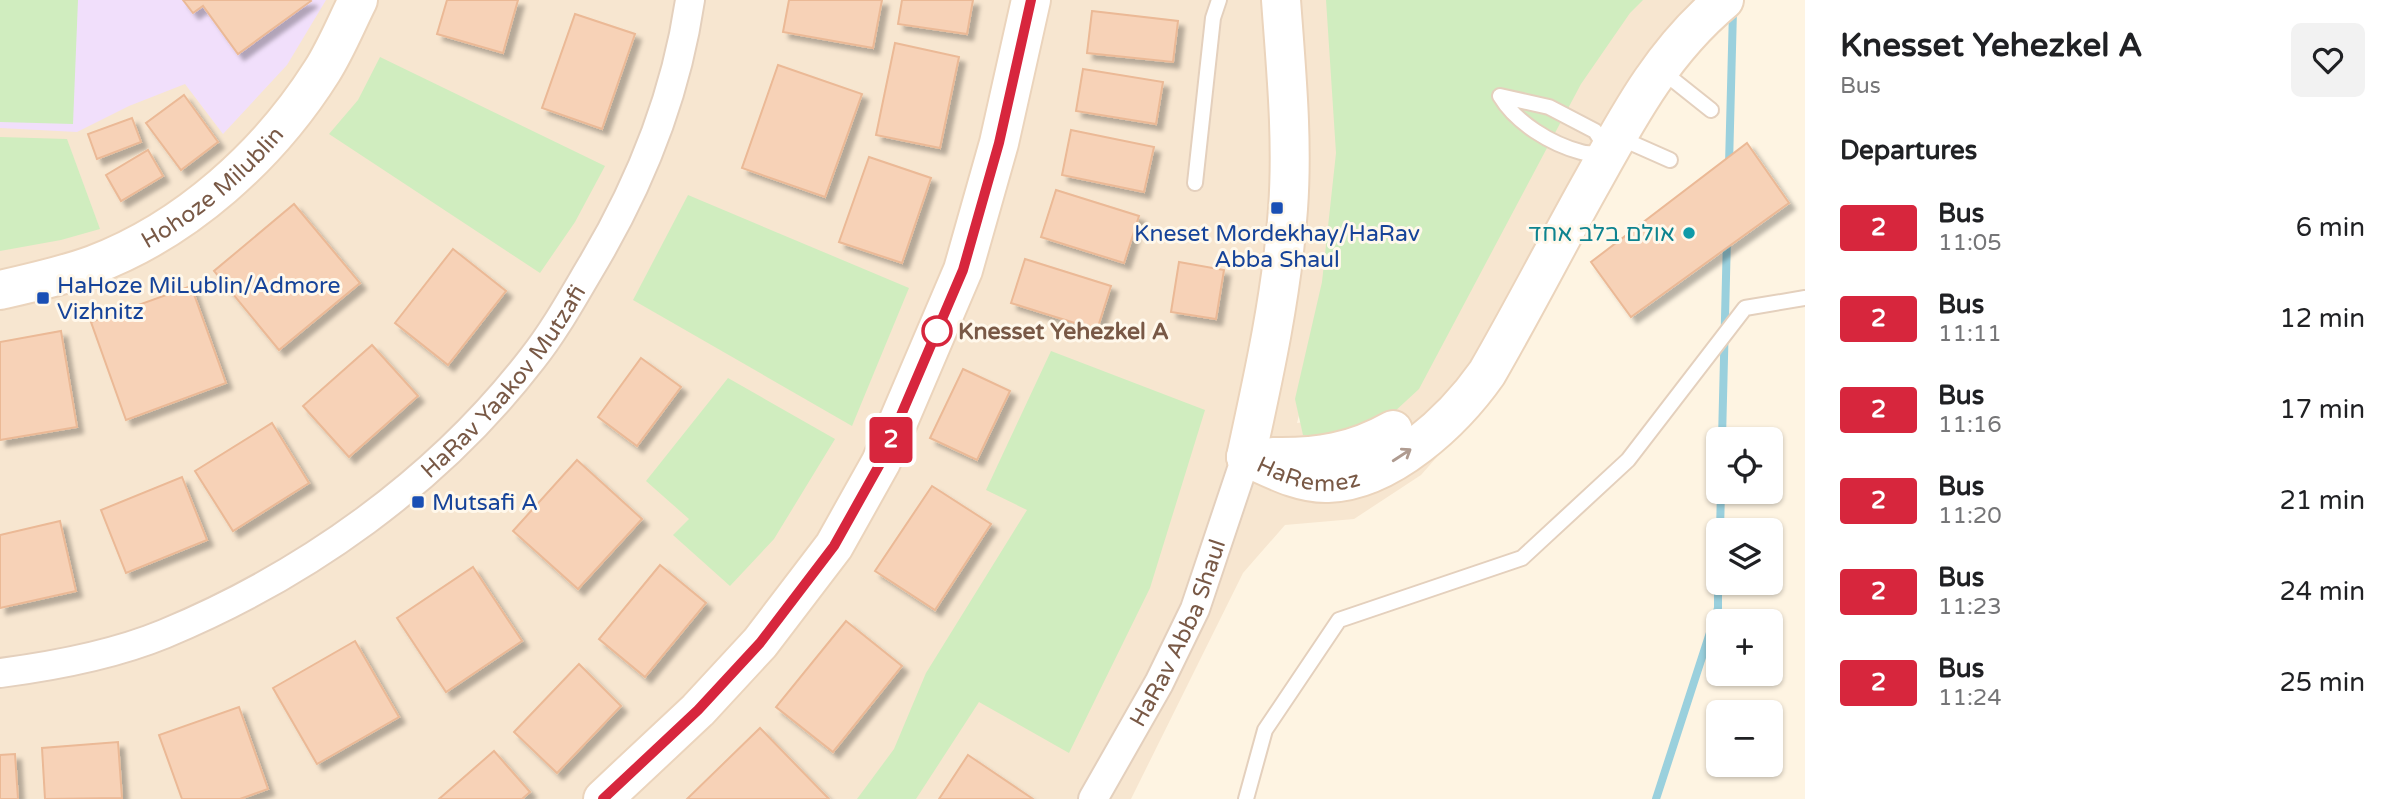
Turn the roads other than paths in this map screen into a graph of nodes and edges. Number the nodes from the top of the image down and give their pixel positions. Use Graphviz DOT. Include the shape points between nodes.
graph roads {
  1 [pos="358,0"];
  2 [pos="690,0"];
  3 [pos="1031,0"];
  4 [pos="1219,0"];
  5 [pos="1280,0"];
  6 [pos="1689,0"];
  7 [pos="1724,0"];
  8 [pos="1658,68"];
  9 [pos="1711,110"];
  10 [pos="1601,143"];
  11 [pos="1670,160"];
  12 [pos="1195,183"];
  13 [pos="0,290"];
  14 [pos="1805,298"];
  15 [pos="1246,457"];
  16 [pos="0,673"];
  17 [pos="603,799"];
  18 [pos="1093,799"];
  19 [pos="1246,799"];
  1 -- 13 [label="street, Hohoze Milublin" via="321,72 286,120 180,221 93,265"];
  2 -- 16 [label="street, HaRav Yaakov Mutzafi" via="674,82 615,225 533,358 444,454 337,543 286,574 163,634"];
  3 -- 17 [label="street" via="999,143 963,270 881,462 834,546 760,643 698,710"];
  4 -- 12 [label="lane" via="1213,18"];
  5 -- 15 [label="street" via="1288,90 1288,208 1275,318"];
  6 -- 10 [label="street, HaRemez" via="1647,48"];
  7 -- 8 [label="street, HaRemez" via="1684,36"];
  8 -- 9 [label="lane"];
  8 -- 10 [label="street, HaRemez"];
  10 -- 10 [label="lane" via="1549,107 1500,96 1520,120"];
  10 -- 11 [label="lane"];
  10 -- 15 [label="street, HaRemez" via="1474,352 1433,401 1400,426 1353,450 1305,458"];
  14 -- 19 [label="lane" via="1745,308 1628,460 1522,558 1339,620 1265,730"];
  15 -- 18 [label="street, HaRav Abba Shaul" via="1195,609"];
}
